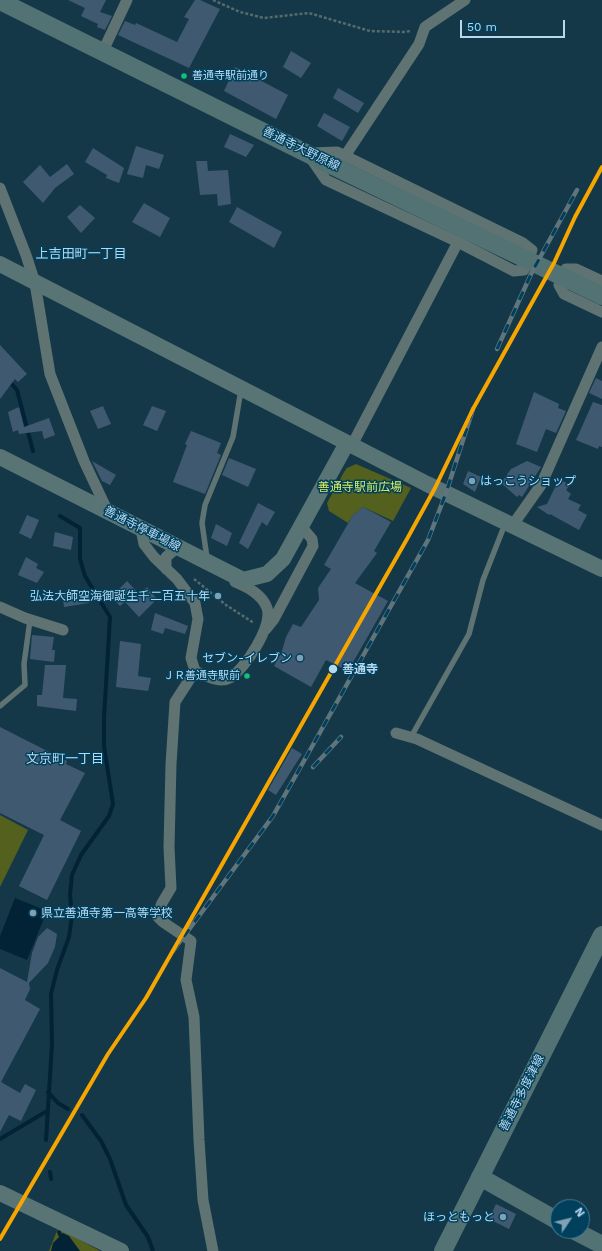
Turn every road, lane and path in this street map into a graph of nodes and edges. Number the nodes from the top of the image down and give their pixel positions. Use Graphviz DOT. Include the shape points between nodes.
graph roads {
  1 [pos="127,0"];
  2 [pos="213,0"];
  3 [pos="465,0"];
  4 [pos="0,1"];
  5 [pos="424,27"];
  6 [pos="103,50"];
  7 [pos="308,154"];
  8 [pos="344,156"];
  9 [pos="0,188"];
  10 [pos="458,242"];
  11 [pos="0,264"];
  12 [pos="602,281"];
  13 [pos="35,283"];
  14 [pos="602,296"];
  15 [pos="602,312"];
  16 [pos="602,347"];
  17 [pos="241,389"];
  18 [pos="349,444"];
  19 [pos="0,457"];
  20 [pos="108,512"];
  21 [pos="509,524"];
  22 [pos="301,526"];
  23 [pos="141,529"];
  24 [pos="178,547"];
  25 [pos="214,565"];
  26 [pos="166,569"];
  27 [pos="602,569"];
  28 [pos="190,576"];
  29 [pos="0,608"];
  30 [pos="30,620"];
  31 [pos="261,627"];
  32 [pos="63,630"];
  33 [pos="195,671"];
  34 [pos="0,706"];
  35 [pos="396,734"];
  36 [pos="411,737"];
  37 [pos="602,825"];
  38 [pos="602,935"];
  39 [pos="480,1177"];
  40 [pos="0,1193"];
  41 [pos="550,1216"];
  42 [pos="590,1239"];
  43 [pos="602,1245"];
  44 [pos="118,1250"];
  45 [pos="213,1251"];
  46 [pos="443,1251"];
  1 -- 6 [label="street"];
  2 -- 5 [label="path" via="240,12 264,18 309,13 370,30 405,32"];
  3 -- 5 [label="street"];
  4 -- 6 [label="main road, 善通寺大野原線"];
  5 -- 8 [label="street" via="419,44"];
  6 -- 7 [label="main road, 善通寺大野原線"];
  7 -- 8 [label="street" via="337,152"];
  7 -- 10 [label="street" via="326,180"];
  7 -- 14 [label="main road, 善通寺大野原線"];
  8 -- 10 [label="street" via="523,243 532,250 524,270 514,271"];
  9 -- 13 [label="street"];
  10 -- 18 [label="street"];
  11 -- 13 [label="street"];
  12 -- 15 [label="street" via="576,269 566,269 559,286 564,294"];
  13 -- 17 [label="street"];
  13 -- 20 [label="street" via="50,374 84,461"];
  16 -- 21 [label="street" via="541,485"];
  17 -- 18 [label="street"];
  17 -- 25 [label="lane" via="234,437 205,505 202,523"];
  18 -- 21 [label="street"];
  18 -- 22 [label="street, 善通寺停車場線"];
  19 -- 20 [label="street, 善通寺停車場線"];
  20 -- 23 [label="street, 善通寺停車場線"];
  21 -- 27 [label="street"];
  21 -- 36 [label="lane" via="483,580 469,634"];
  22 -- 25 [label="street, 善通寺停車場線" via="283,559 267,574 243,580"];
  22 -- 31 [label="street" via="312,539 314,546 274,619"];
  23 -- 24 [label="street, 善通寺停車場線"];
  23 -- 26 [label="street" via="144,544"];
  24 -- 25 [label="street, 善通寺停車場線"];
  24 -- 26 [label="street" via="166,557"];
  25 -- 31 [label="street" via="226,578 252,590 265,604 268,608 268,618"];
  26 -- 33 [label="street" via="195,603 198,619 191,658"];
  28 -- 31 [label="path" via="226,605"];
  29 -- 30 [label="street"];
  30 -- 32 [label="street"];
  30 -- 34 [label="lane" via="24,664 25,685"];
  31 -- 33 [label="street" via="248,660 229,678 216,680"];
  33 -- 45 [label="street" via="175,702 171,764 170,888 157,916 191,941 186,980 194,1017 203,1200"];
  35 -- 36 [label="street"];
  36 -- 37 [label="street"];
  38 -- 39 [label="main road, 善通寺多度津線"];
  39 -- 41 [label="main road"];
  39 -- 46 [label="main road, 善通寺多度津線"];
  40 -- 44 [label="street"];
  42 -- 43 [label="main road"];
}
